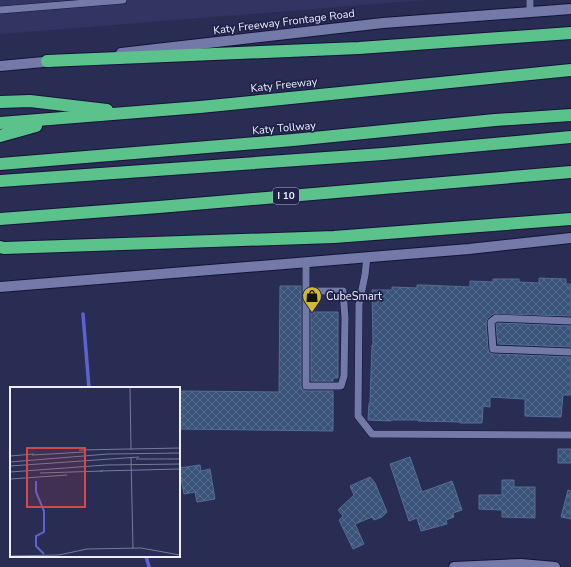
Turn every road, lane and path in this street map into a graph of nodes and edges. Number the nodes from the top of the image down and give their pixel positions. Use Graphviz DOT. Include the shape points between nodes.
graph roads {
  1 [pos="123,0"];
  2 [pos="530,0"];
  3 [pos="571,9"];
  4 [pos="0,10"];
  5 [pos="530,12"];
  6 [pos="571,33"];
  7 [pos="48,61"];
  8 [pos="0,66"];
  9 [pos="571,70"];
  10 [pos="0,102"];
  11 [pos="136,113"];
  12 [pos="571,115"];
  13 [pos="66,118"];
  14 [pos="0,124"];
  15 [pos="0,136"];
  16 [pos="571,137"];
  17 [pos="0,164"];
  18 [pos="571,172"];
  19 [pos="0,182"];
  20 [pos="0,219"];
  21 [pos="571,219"];
  22 [pos="571,238"];
  23 [pos="0,247"];
  24 [pos="367,257"];
  25 [pos="306,262"];
  26 [pos="0,287"];
  27 [pos="306,291"];
  28 [pos="571,321"];
  29 [pos="571,352"];
  30 [pos="571,435"];
  31 [pos="454,567"];
  32 [pos="555,567"];
  1 -- 4 [label="lane"];
  2 -- 5 [label="lane"];
  3 -- 5 [label="main road, Katy Freeway Frontage Road"];
  5 -- 7 [label="main road, Katy Freeway Frontage Road" via="383,22"];
  6 -- 7 [label="highway" via="352,48"];
  7 -- 8 [label="main road, Katy Freeway Frontage Road"];
  9 -- 11 [label="highway, Katy Freeway"];
  10 -- 11 [label="highway" via="30,102"];
  11 -- 13 [label="highway, Katy Freeway"];
  12 -- 17 [label="highway, Katy Tollway"];
  13 -- 14 [label="highway, Katy Freeway"];
  13 -- 15 [label="highway"];
  16 -- 19 [label="highway" via="383,154"];
  18 -- 20 [label="highway, I 10"];
  21 -- 23 [label="highway" via="334,237"];
  22 -- 24 [label="main road"];
  24 -- 25 [label="main road"];
  24 -- 30 [label="lane" via="359,304 358,416 372,434"];
  25 -- 26 [label="main road"];
  25 -- 27 [label="lane"];
  27 -- 27 [label="lane" via="306,386 341,386 344,376 343,291"];
  28 -- 29 [label="lane" via="496,318 491,322 493,349"];
  31 -- 32 [label="main road" via="521,564"];
}
